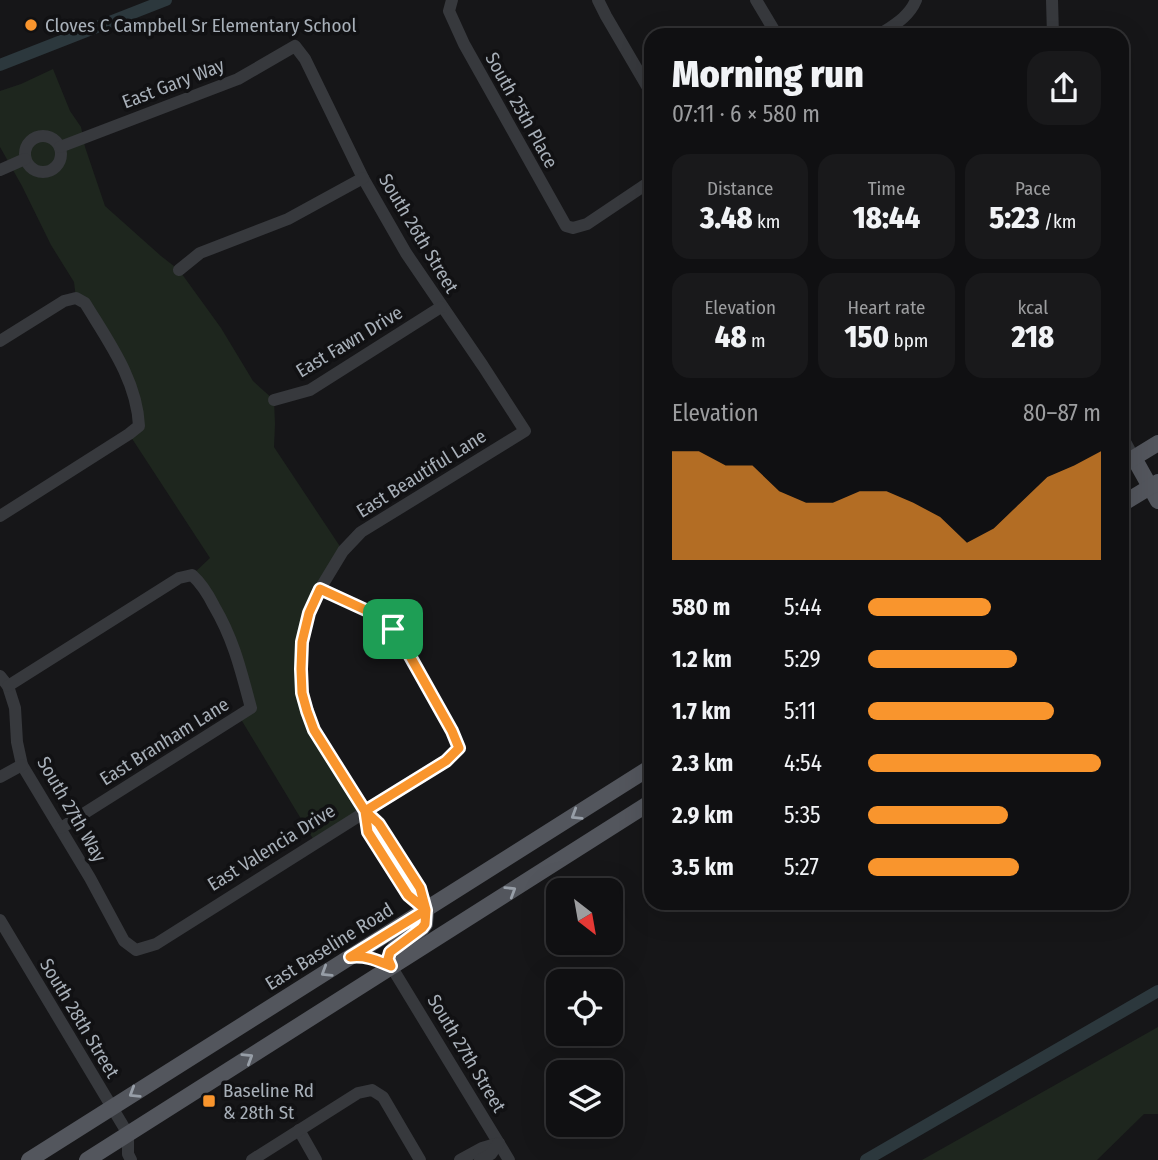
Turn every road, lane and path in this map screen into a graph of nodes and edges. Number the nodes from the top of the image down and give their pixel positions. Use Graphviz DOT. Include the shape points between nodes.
graph roads {
  1 [pos="598,0"];
  2 [pos="756,0"];
  3 [pos="1052,0"];
  4 [pos="451,2"];
  5 [pos="914,5"];
  6 [pos="774,28"];
  7 [pos="890,28"];
  8 [pos="1053,28"];
  9 [pos="295,46"];
  10 [pos="644,81"];
  11 [pos="60,147"];
  12 [pos="25,159"];
  13 [pos="0,170"];
  14 [pos="363,178"];
  15 [pos="644,186"];
  16 [pos="179,270"];
  17 [pos="441,307"];
  18 [pos="0,341"];
  19 [pos="274,400"];
  20 [pos="525,431"];
  21 [pos="1158,443"];
  22 [pos="1129,461"];
  23 [pos="1129,463"];
  24 [pos="1155,490"];
  25 [pos="1129,501"];
  26 [pos="0,516"];
  27 [pos="320,589"];
  28 [pos="4,681"];
  29 [pos="22,765"];
  30 [pos="644,772"];
  31 [pos="0,777"];
  32 [pos="634,778"];
  33 [pos="644,794"];
  34 [pos="644,807"];
  35 [pos="365,811"];
  36 [pos="61,828"];
  37 [pos="426,910"];
  38 [pos="472,916"];
  39 [pos="0,920"];
  40 [pos="136,950"];
  41 [pos="350,957"];
  42 [pos="391,966"];
  43 [pos="111,1107"];
  44 [pos="299,1130"];
  45 [pos="128,1134"];
  46 [pos="499,1143"];
  47 [pos="29,1160"];
  48 [pos="87,1160"];
  49 [pos="131,1160"];
  50 [pos="252,1160"];
  51 [pos="316,1160"];
  52 [pos="420,1160"];
  53 [pos="460,1160"];
  54 [pos="480,1160"];
  55 [pos="509,1160"];
  1 -- 10 [label="street"];
  2 -- 6 [label="street"];
  3 -- 8 [label="street"];
  4 -- 15 [label="street, South 25th Place" via="452,21 566,226 587,224"];
  5 -- 7 [label="street"];
  9 -- 11 [label="street, East Gary Way" via="238,79"];
  9 -- 14 [label="street, South 26th Street"];
  11 -- 12 [label="street" via="50,137 38,136 25,148"];
  11 -- 12 [label="street" via="59,160 48,171 37,171"];
  12 -- 13 [label="street"];
  14 -- 16 [label="street" via="288,219 200,253"];
  14 -- 17 [label="street, South 26th Street"];
  17 -- 19 [label="street, East Fawn Drive" via="310,390"];
  17 -- 20 [label="street, South 26th Street"];
  18 -- 26 [label="street" via="64,301 76,298 85,303 122,365 139,426"];
  20 -- 27 [label="street, East Beautiful Lane" via="361,532 343,551"];
  21 -- 22 [label="main road"];
  23 -- 24 [label="main road"];
  24 -- 25 [label="main road"];
  27 -- 35 [label="street" via="302,642 302,693 314,730"];
  27 -- 35 [label="street, East Valencia Drive" via="370,612 393,629 459,748 446,761"];
  28 -- 29 [label="street, South 27th Way" via="15,708"];
  28 -- 36 [label="street, East Branham Lane" via="179,578 192,575 201,583 235,647 251,708"];
  29 -- 31 [label="street"];
  29 -- 36 [label="street, South 27th Way"];
  30 -- 32 [label="main road, East Baseline Road"];
  32 -- 33 [label="main road"];
  32 -- 37 [label="main road, East Baseline Road, one-way"];
  38 -- 34 [label="main road, one-way"];
  35 -- 37 [label="street" via="368,832 408,895"];
  35 -- 40 [label="street, East Valencia Drive" via="156,944"];
  36 -- 40 [label="street, South 27th Way" via="124,942"];
  37 -- 38 [label="main road" via="446,917"];
  37 -- 41 [label="main road, East Baseline Road"];
  37 -- 42 [label="main road" via="422,928 390,952"];
  38 -- 42 [label="main road"];
  39 -- 43 [label="street, South 28th Street"];
  41 -- 42 [label="main road" via="369,957"];
  41 -- 43 [label="main road, East Baseline Road, one-way"];
  45 -- 42 [label="main road, one-way"];
  42 -- 46 [label="street, South 27th Street"];
  43 -- 45 [label="street, South 28th Street"];
  43 -- 47 [label="main road, East Baseline Road"];
  44 -- 50 [label="street"];
  44 -- 51 [label="street"];
  44 -- 52 [label="street" via="358,1093 372,1090 383,1097"];
  45 -- 48 [label="main road"];
  45 -- 49 [label="street"];
  46 -- 53 [label="street"];
  46 -- 54 [label="street"];
  46 -- 55 [label="street, South 27th Street"];
}
